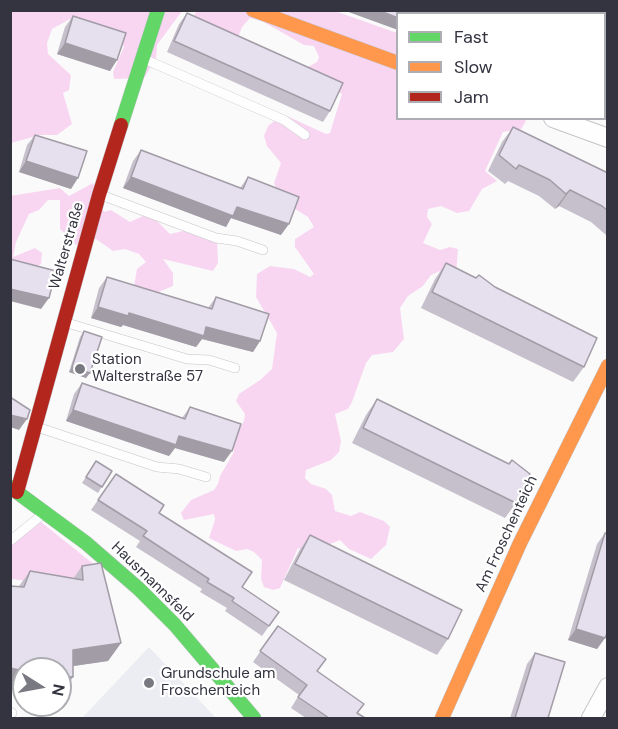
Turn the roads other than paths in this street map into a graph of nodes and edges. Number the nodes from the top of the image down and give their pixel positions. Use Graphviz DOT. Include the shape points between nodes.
graph roads {
  1 [pos="158,10"];
  2 [pos="253,10"];
  3 [pos="142,58"];
  4 [pos="396,62"];
  5 [pos="560,120"];
  6 [pos="305,135"];
  7 [pos="608,138"];
  8 [pos="99,195"];
  9 [pos="263,250"];
  10 [pos="63,322"];
  11 [pos="608,366"];
  12 [pos="236,368"];
  13 [pos="35,426"];
  14 [pos="206,477"];
  15 [pos="14,490"];
  16 [pos="45,512"];
  17 [pos="10,541"];
  18 [pos="608,687"];
  19 [pos="254,718"];
  20 [pos="442,718"];
  21 [pos="591,718"];
  1 -- 3 [label="street, Walterstraße"];
  2 -- 4 [label="street"];
  3 -- 6 [label="lane" via="284,120"];
  3 -- 8 [label="street, Walterstraße"];
  5 -- 7 [label="street"];
  8 -- 9 [label="lane"];
  8 -- 10 [label="street, Walterstraße"];
  10 -- 12 [label="lane" via="187,359"];
  10 -- 13 [label="street, Walterstraße"];
  11 -- 20 [label="street, Am Froschenteich" via="520,543"];
  13 -- 14 [label="lane" via="157,467"];
  13 -- 15 [label="street, Walterstraße"];
  15 -- 16 [label="street, Hausmannsfeld"];
  16 -- 17 [label="lane"];
  16 -- 19 [label="street, Hausmannsfeld" via="140,589"];
  18 -- 21 [label="street"];
}
